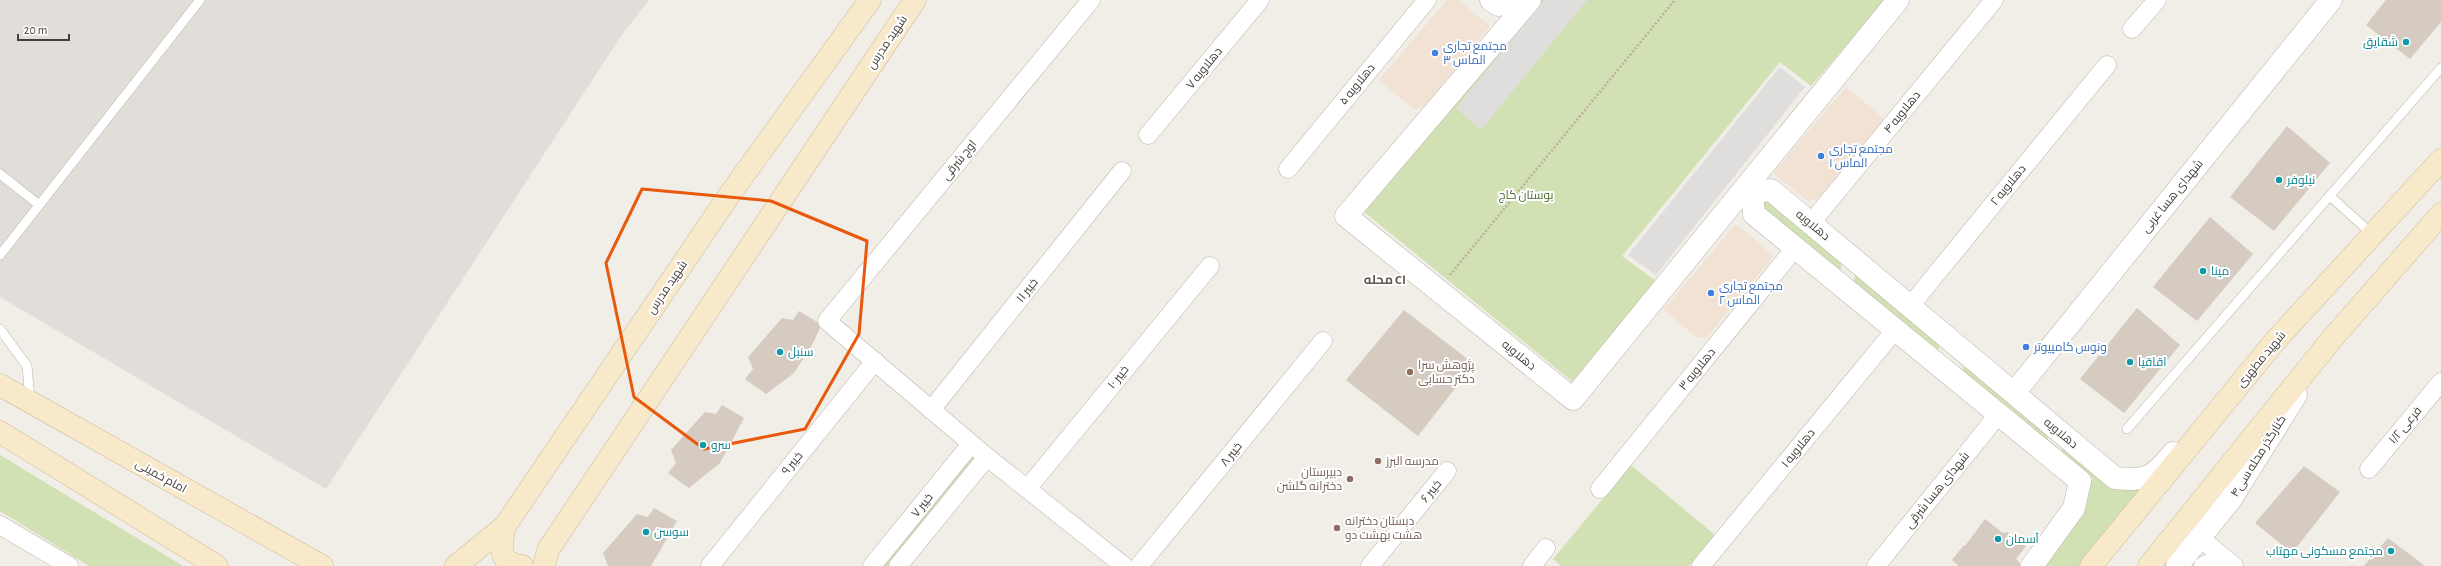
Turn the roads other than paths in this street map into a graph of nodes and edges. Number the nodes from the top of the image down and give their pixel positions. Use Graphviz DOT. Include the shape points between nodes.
graph roads {
  1 [pos="200,0"];
  2 [pos="870,0"];
  3 [pos="915,0"];
  4 [pos="1091,0"];
  5 [pos="1260,0"];
  6 [pos="1427,0"];
  7 [pos="1898,0"];
  8 [pos="1994,0"];
  9 [pos="2157,0"];
  10 [pos="2331,0"];
  11 [pos="1512,3"];
  12 [pos="2132,30"];
  13 [pos="2107,64"];
  14 [pos="2441,68"];
  15 [pos="1148,135"];
  16 [pos="2441,160"];
  17 [pos="1288,168"];
  18 [pos="1122,171"];
  19 [pos="0,174"];
  20 [pos="1748,189"];
  21 [pos="2330,196"];
  22 [pos="38,204"];
  23 [pos="2441,214"];
  24 [pos="1811,223"];
  25 [pos="2373,235"];
  26 [pos="1795,248"];
  27 [pos="0,255"];
  28 [pos="1859,264"];
  29 [pos="1210,266"];
  30 [pos="1840,285"];
  31 [pos="1910,306"];
  32 [pos="0,329"];
  33 [pos="1894,330"];
  34 [pos="2276,340"];
  35 [pos="2331,340"];
  36 [pos="1323,341"];
  37 [pos="1959,349"];
  38 [pos="875,361"];
  39 [pos="1942,368"];
  40 [pos="2441,382"];
  41 [pos="0,385"];
  42 [pos="2014,393"];
  43 [pos="30,403"];
  44 [pos="931,410"];
  45 [pos="1998,414"];
  46 [pos="2127,429"];
  47 [pos="0,432"];
  48 [pos="2064,435"];
  49 [pos="971,444"];
  50 [pos="2046,454"];
  51 [pos="987,457"];
  52 [pos="2369,469"];
  53 [pos="1447,471"];
  54 [pos="1027,489"];
  55 [pos="1600,489"];
  56 [pos="0,525"];
  57 [pos="505,526"];
  58 [pos="2200,538"];
  59 [pos="1546,548"];
  60 [pos="546,558"];
  61 [pos="2229,562"];
  62 [pos="69,566"];
  63 [pos="217,566"];
  64 [pos="322,566"];
  65 [pos="456,566"];
  66 [pos="524,566"];
  67 [pos="710,566"];
  68 [pos="872,566"];
  69 [pos="898,566"];
  70 [pos="1124,566"];
  71 [pos="1139,566"];
  72 [pos="1370,566"];
  73 [pos="1532,566"];
  74 [pos="1701,566"];
  75 [pos="1876,566"];
  76 [pos="2032,566"];
  77 [pos="2091,566"];
  78 [pos="2149,566"];
  79 [pos="2178,566"];
  80 [pos="2203,566"];
  1 -- 22 [label="lane"];
  2 -- 57 [label="main road, شهید مدرس" via="730,194"];
  3 -- 60 [label="main road, شهید مدرس"];
  4 -- 38 [label="street, اوج شرقی" via="827,321"];
  5 -- 15 [label="street, دهلاویه ۷"];
  6 -- 17 [label="street, دهلاویه ۵"];
  7 -- 20 [label="street, دهلاویه"];
  8 -- 24 [label="street, دهلاویه ۴"];
  9 -- 12 [label="street"];
  10 -- 42 [label="street, شهدای هسا غربی"];
  11 -- 20 [label="street, دهلاویه" via="1346,216 1573,399"];
  13 -- 31 [label="street, دهلاویه ۲"];
  14 -- 21 [label="lane"];
  16 -- 25 [label="main road, شهید مطهری"];
  18 -- 44 [label="street, خیبر ۱۱"];
  19 -- 22 [label="lane"];
  20 -- 24 [label="street, دهلاویه" via="1771,190"];
  20 -- 26 [label="street, دهلاویه" via="1754,214"];
  21 -- 25 [label="lane"];
  21 -- 46 [label="lane"];
  22 -- 27 [label="lane"];
  23 -- 35 [label="main road"];
  24 -- 28 [label="street, دهلاویه"];
  25 -- 34 [label="main road, شهید مطهری"];
  26 -- 30 [label="street, دهلاویه"];
  26 -- 55 [label="street, دهلاویه ۳"];
  28 -- 30 [label="street"];
  28 -- 31 [label="street, دهلاویه"];
  29 -- 54 [label="street, خیبر ۱۰"];
  30 -- 33 [label="street, دهلاویه"];
  31 -- 37 [label="street, دهلاویه"];
  32 -- 43 [label="lane" via="28,366"];
  33 -- 39 [label="street, دهلاویه"];
  33 -- 74 [label="street, دهلاویه ۱"];
  34 -- 48 [label="street, دهلاویه" via="2263,343 2158,471 2145,477 2138,480 2115,478"];
  34 -- 77 [label="main road, شهید مطهری"];
  35 -- 58 [label="street, کنارگذر محله سی۴" via="2231,499"];
  35 -- 78 [label="main road"];
  36 -- 71 [label="street, خیبر ۸"];
  37 -- 39 [label="street"];
  37 -- 42 [label="street, دهلاویه"];
  38 -- 44 [label="street"];
  38 -- 67 [label="street, خیبر ۹"];
  39 -- 45 [label="street, دهلاویه"];
  40 -- 52 [label="street, فرعی ۱/۲"];
  41 -- 43 [label="main road, امام خمینی"];
  42 -- 48 [label="street, دهلاویه"];
  43 -- 64 [label="main road, امام خمینی"];
  44 -- 49 [label="street"];
  45 -- 50 [label="street, دهلاویه"];
  45 -- 75 [label="street, شهدای هسا شرقی"];
  47 -- 63 [label="main road"];
  48 -- 50 [label="street"];
  49 -- 51 [label="street"];
  49 -- 68 [label="street, خیبر ۷"];
  50 -- 76 [label="street, دهلاویه" via="2080,482 2074,508"];
  51 -- 54 [label="street"];
  51 -- 69 [label="street, خیبر ۷"];
  53 -- 72 [label="street, خیبر ۶"];
  54 -- 70 [label="street"];
  56 -- 62 [label="street"];
  57 -- 65 [label="main road, شهید مدرس"];
  57 -- 66 [label="main road" via="500,547 505,558 514,565"];
  58 -- 61 [label="street"];
  58 -- 79 [label="street, کنارگذر محله سی۴"];
  59 -- 73 [label="street"];
  60 -- 66 [label="main road, شهید مدرس" via="537,559"];
  61 -- 80 [label="street"];
}
